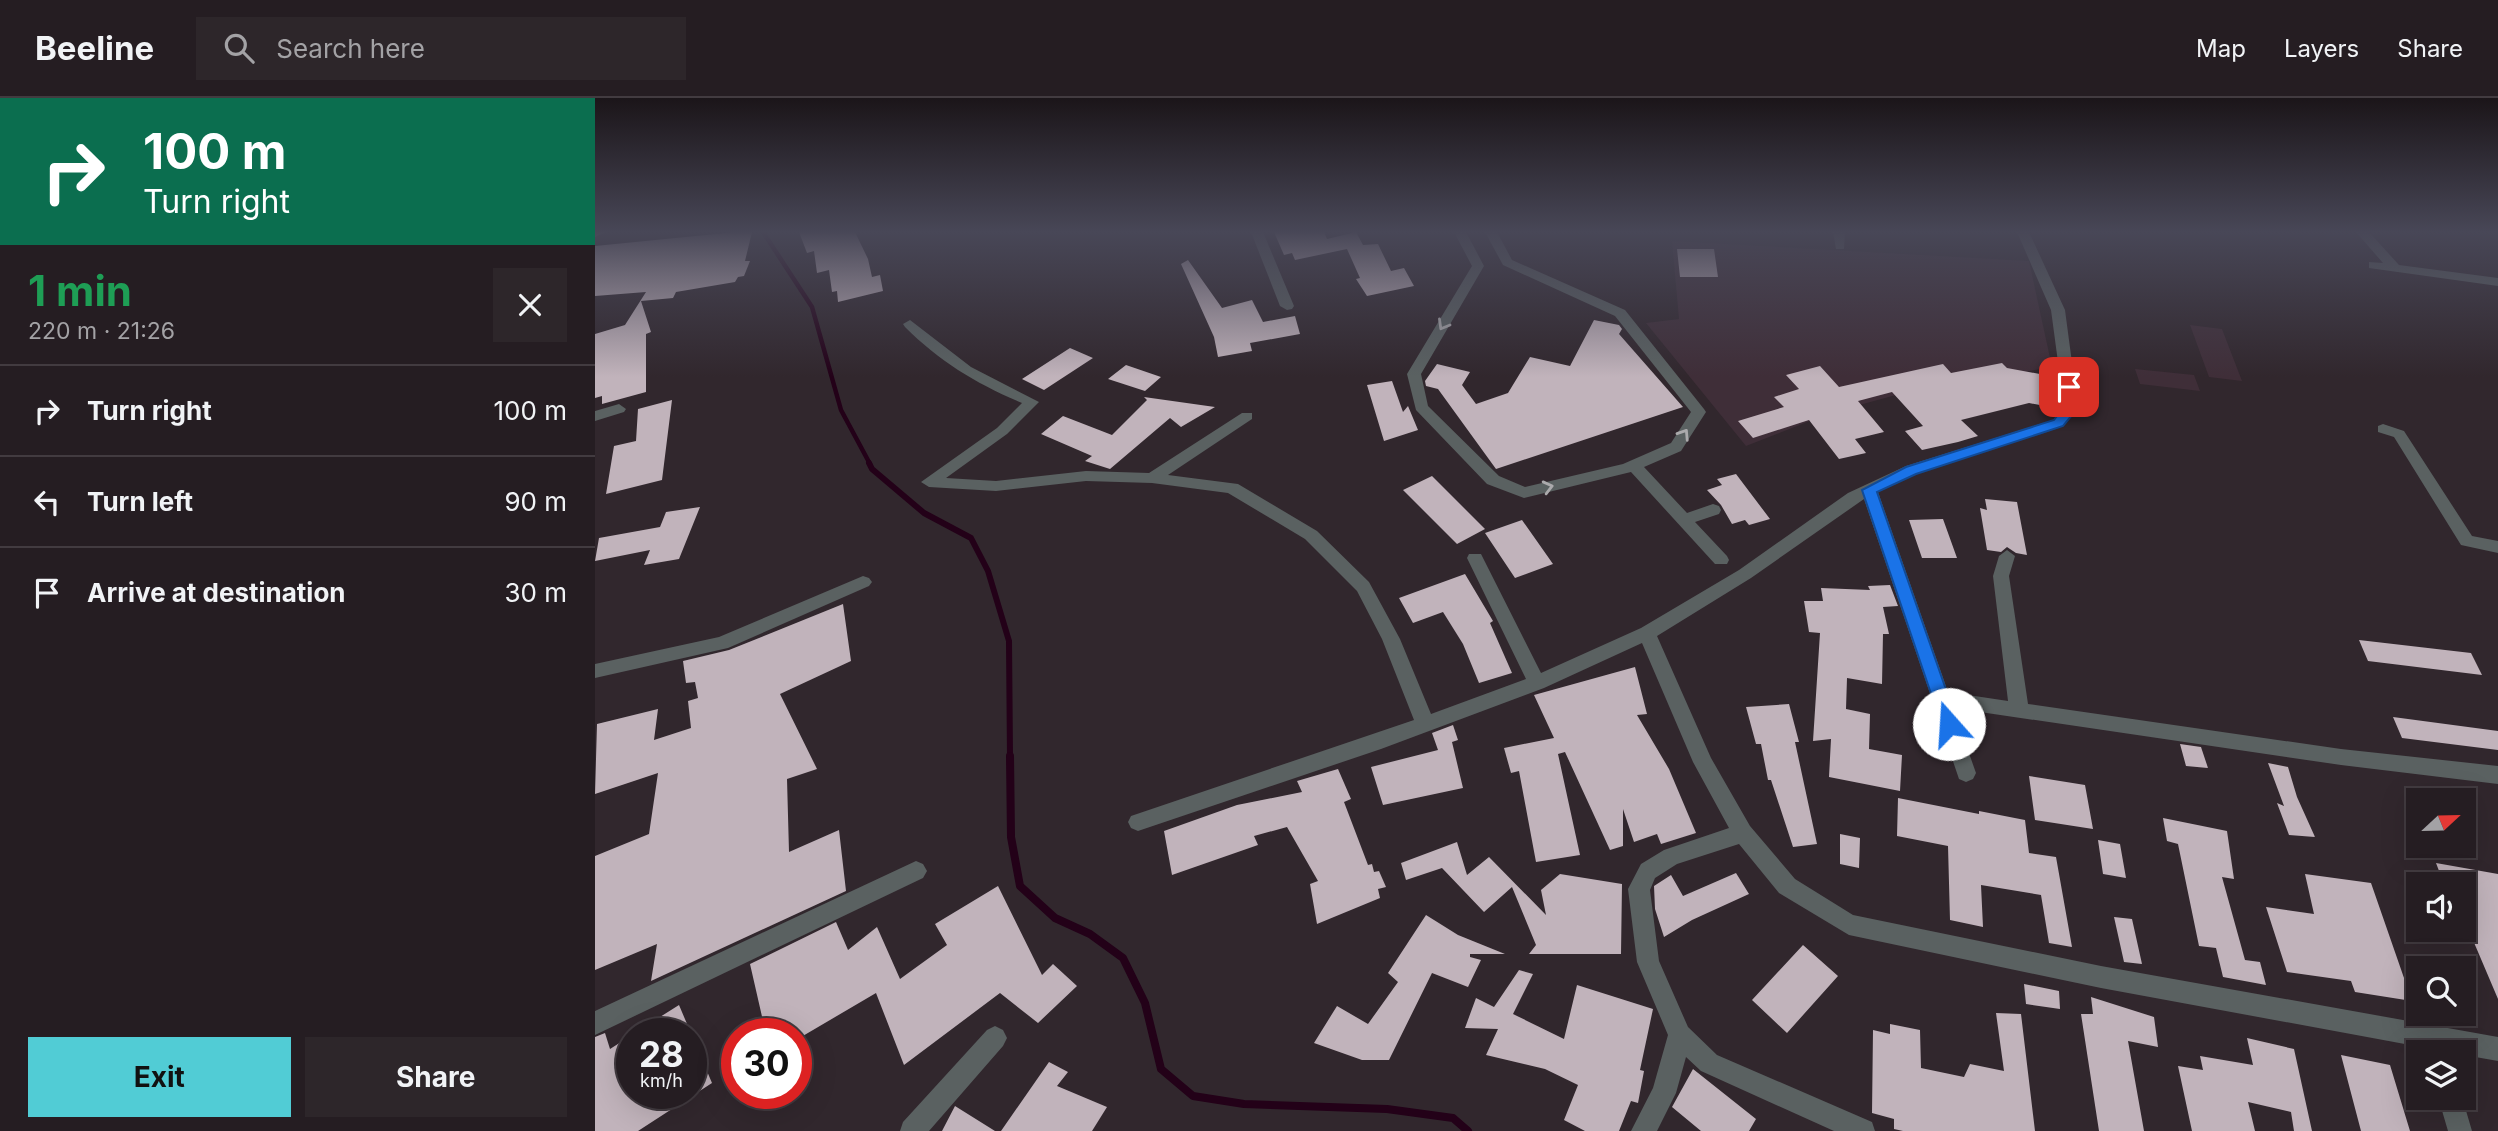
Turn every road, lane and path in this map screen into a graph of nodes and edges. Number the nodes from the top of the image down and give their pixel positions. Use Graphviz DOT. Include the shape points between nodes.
graph roads {
  1 [pos="1277,280"];
  2 [pos="1470,280"];
  3 [pos="1547,280"];
  4 [pos="2045,280"];
  5 [pos="1287,306"];
  6 [pos="910,324"];
  7 [pos="619,409"];
  8 [pos="595,416"];
  9 [pos="1247,416"];
  10 [pos="2383,429"];
  11 [pos="1633,465"];
  12 [pos="1152,478"];
  13 [pos="1869,490"];
  14 [pos="1713,510"];
  15 [pos="1683,520"];
  16 [pos="2498,547"];
  17 [pos="2007,556"];
  18 [pos="1475,558"];
  19 [pos="1721,560"];
  20 [pos="863,582"];
  21 [pos="1647,633"];
  22 [pos="595,671"];
  23 [pos="1537,683"];
  24 [pos="1941,699"];
  25 [pos="2019,710"];
  26 [pos="1425,724"];
  27 [pos="1966,774"];
  28 [pos="2498,775"];
  29 [pos="1137,822"];
  30 [pos="1743,833"];
  31 [pos="916,871"];
  32 [pos="595,1023"];
  33 [pos="1680,1035"];
  34 [pos="995,1038"];
  35 [pos="2410,1040"];
  36 [pos="2476,1048"];
  37 [pos="2498,1049"];
  38 [pos="2454,1110"];
  39 [pos="912,1131"];
  40 [pos="1643,1131"];
  41 [pos="1863,1131"];
  42 [pos="2460,1131"];
  1 -- 5 [label="street"];
  2 -- 11 [label="street, one-way" via="1414,374 1421,407 1493,480 1524,493"];
  11 -- 3 [label="street, one-way" via="1676,447 1699,412 1620,313"];
  4 -- 13 [label="street" via="2058,310 2071,408 2058,423 1911,470"];
  6 -- 12 [label="street" via="973,377 1032,402 1002,431 929,482 996,486 1086,476"];
  7 -- 8 [label="street"];
  9 -- 12 [label="street"];
  10 -- 16 [label="street" via="2399,434 2467,541"];
  11 -- 15 [label="street"];
  12 -- 26 [label="street" via="1232,488 1311,535 1363,587 1391,639"];
  13 -- 21 [label="street"];
  13 -- 24 [label="street"];
  14 -- 15 [label="street"];
  15 -- 19 [label="street"];
  17 -- 25 [label="street" via="2001,576"];
  18 -- 23 [label="street"];
  20 -- 22 [label="street" via="722,643"];
  21 -- 23 [label="street"];
  21 -- 30 [label="street" via="1703,762"];
  23 -- 26 [label="street"];
  24 -- 25 [label="street"];
  24 -- 27 [label="street"];
  25 -- 28 [label="street"];
  26 -- 29 [label="street"];
  30 -- 33 [label="street" via="1671,857 1648,871 1639,889 1648,962"];
  30 -- 35 [label="street" via="1787,886 1849,925"];
  31 -- 32 [label="street"];
  33 -- 40 [label="street" via="1664,1093"];
  33 -- 41 [label="street" via="1709,1063"];
  34 -- 39 [label="street"];
  36 -- 37 [label="street"];
  38 -- 42 [label="street"];
}
